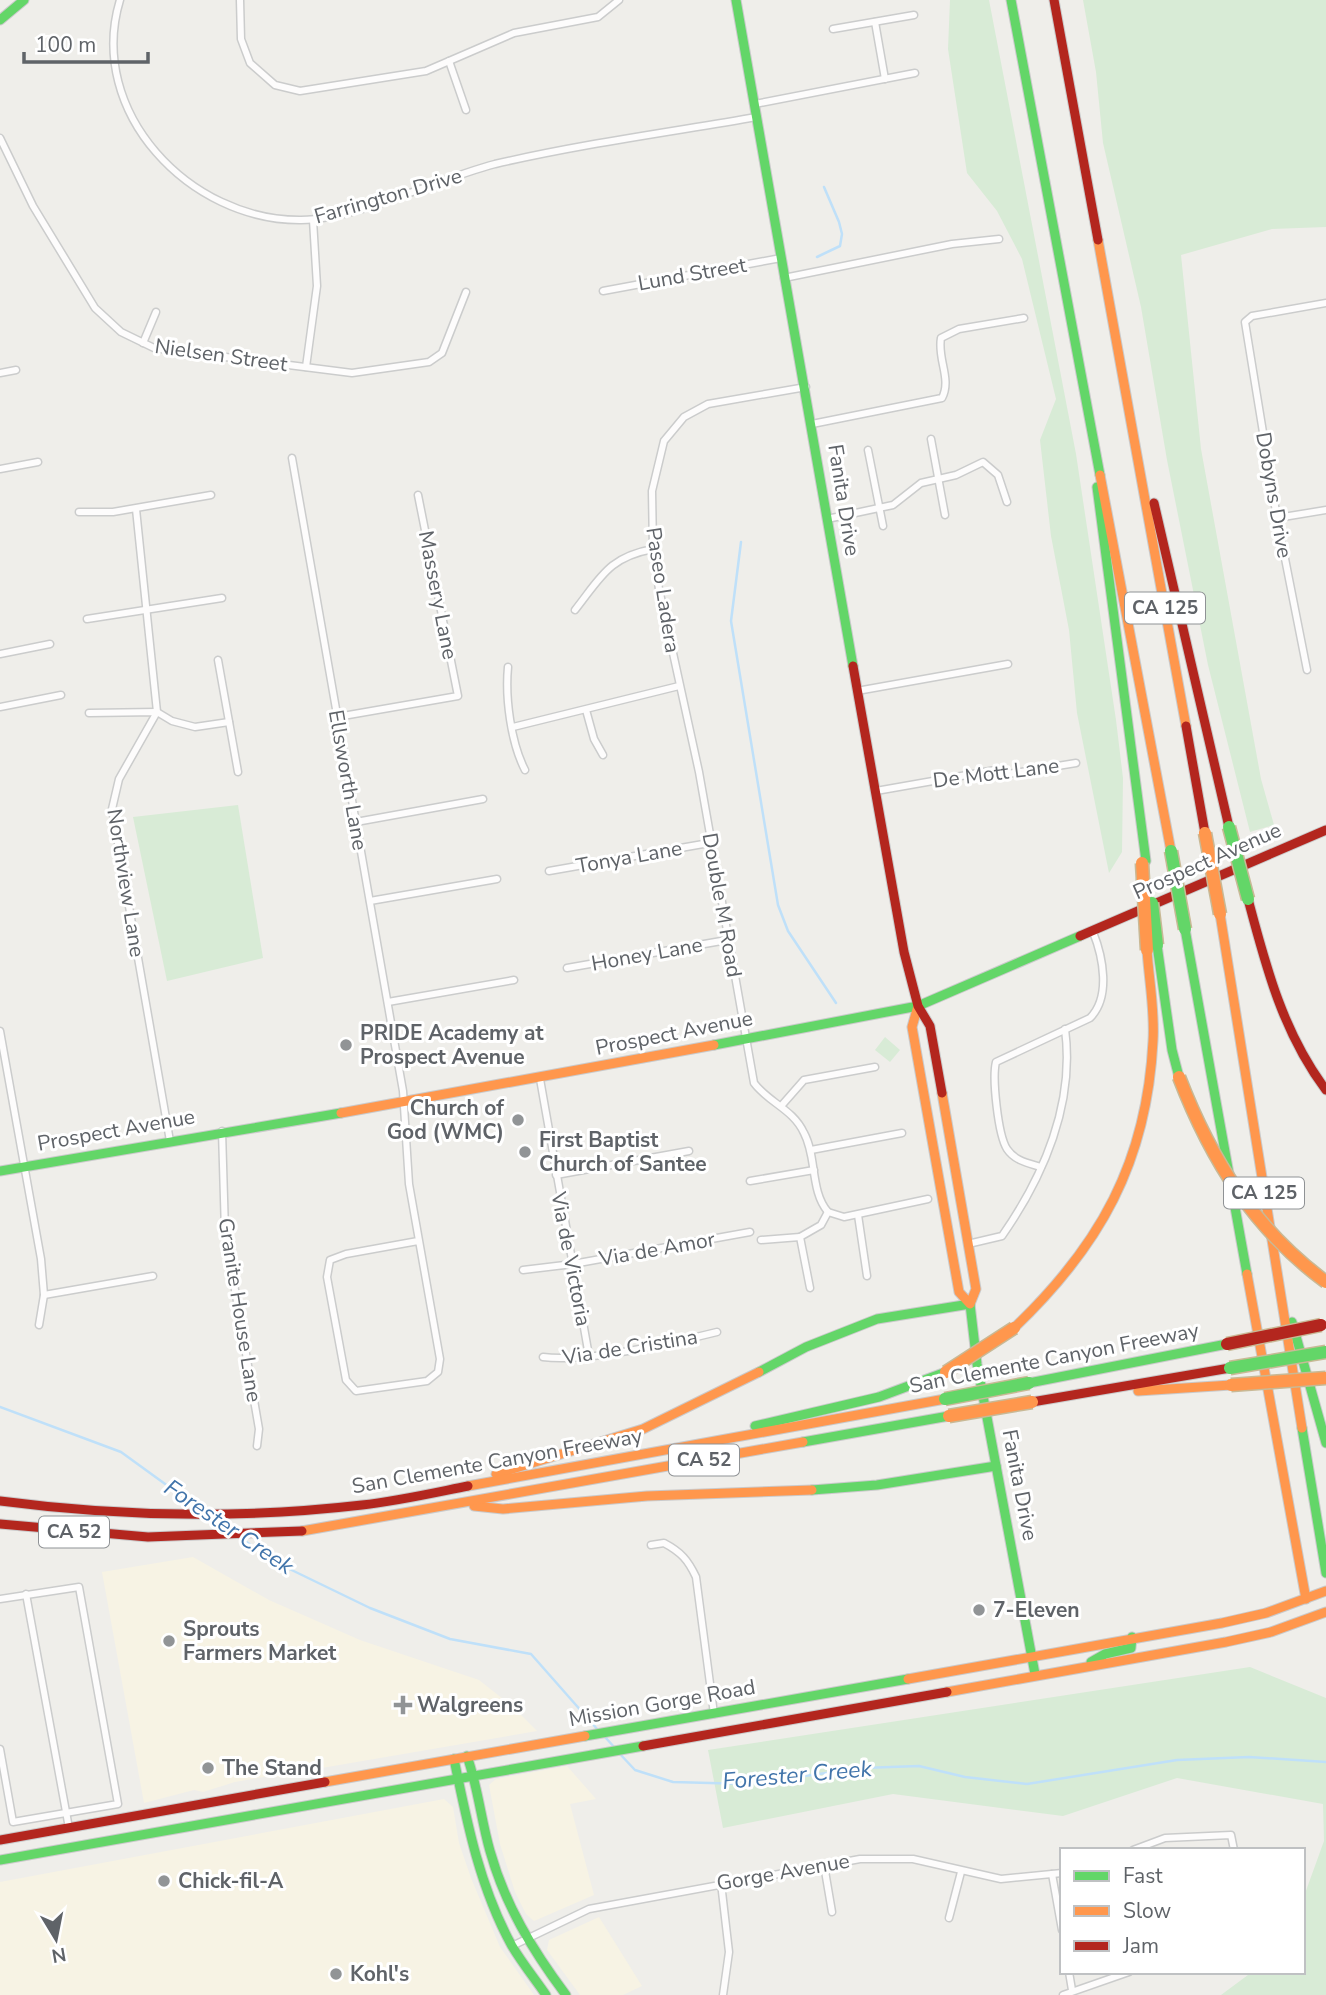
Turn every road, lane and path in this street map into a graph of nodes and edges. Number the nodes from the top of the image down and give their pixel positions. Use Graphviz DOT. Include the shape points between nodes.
graph roads {
  1 [pos="24,0"];
  2 [pos="120,0"];
  3 [pos="240,0"];
  4 [pos="619,0"];
  5 [pos="736,0"];
  6 [pos="1011,0"];
  7 [pos="1054,0"];
  8 [pos="914,15"];
  9 [pos="0,20"];
  10 [pos="875,22"];
  11 [pos="833,29"];
  12 [pos="449,61"];
  13 [pos="915,74"];
  14 [pos="885,79"];
  15 [pos="466,110"];
  16 [pos="756,111"];
  17 [pos="0,138"];
  18 [pos="313,220"];
  19 [pos="999,239"];
  20 [pos="781,258"];
  21 [pos="784,278"];
  22 [pos="603,291"];
  23 [pos="466,292"];
  24 [pos="1326,303"];
  25 [pos="156,312"];
  26 [pos="1024,317"];
  27 [pos="143,344"];
  28 [pos="306,367"];
  29 [pos="16,370"];
  30 [pos="0,373"];
  31 [pos="1124,383"];
  32 [pos="806,387"];
  33 [pos="812,424"];
  34 [pos="931,439"];
  35 [pos="1094,445"];
  36 [pos="868,450"];
  37 [pos="292,458"];
  38 [pos="38,462"];
  39 [pos="0,469"];
  40 [pos="937,479"];
  41 [pos="211,495"];
  42 [pos="418,495"];
  43 [pos="1007,502"];
  44 [pos="879,508"];
  45 [pos="136,509"];
  46 [pos="1326,510"];
  47 [pos="79,512"];
  48 [pos="944,515"];
  49 [pos="1277,517"];
  50 [pos="827,519"];
  51 [pos="883,526"];
  52 [pos="653,549"];
  53 [pos="222,598"];
  54 [pos="575,610"];
  55 [pos="149,611"];
  56 [pos="88,619"];
  57 [pos="50,644"];
  58 [pos="0,654"];
  59 [pos="218,660"];
  60 [pos="1008,664"];
  61 [pos="508,667"];
  62 [pos="1307,670"];
  63 [pos="679,686"];
  64 [pos="857,691"];
  65 [pos="61,695"];
  66 [pos="0,707"];
  67 [pos="586,710"];
  68 [pos="157,712"];
  69 [pos="89,713"];
  70 [pos="337,717"];
  71 [pos="229,722"];
  72 [pos="513,727"];
  73 [pos="603,755"];
  74 [pos="1076,763"];
  75 [pos="525,770"];
  76 [pos="238,772"];
  77 [pos="699,772"];
  78 [pos="876,791"];
  79 [pos="483,799"];
  80 [pos="356,822"];
  81 [pos="1326,830"];
  82 [pos="709,843"];
  83 [pos="1144,862"];
  84 [pos="549,871"];
  85 [pos="497,879"];
  86 [pos="370,901"];
  87 [pos="1093,932"];
  88 [pos="727,940"];
  89 [pos="567,968"];
  90 [pos="514,980"];
  91 [pos="387,1003"];
  92 [pos="918,1006"];
  93 [pos="1065,1029"];
  94 [pos="0,1031"];
  95 [pos="746,1038"];
  96 [pos="875,1067"];
  97 [pos="540,1079"];
  98 [pos="1326,1090"];
  99 [pos="404,1101"];
  100 [pos="782,1105"];
  101 [pos="222,1131"];
  102 [pos="902,1133"];
  103 [pos="170,1140"];
  104 [pos="811,1150"];
  105 [pos="689,1151"];
  106 [pos="25,1166"];
  107 [pos="1041,1167"];
  108 [pos="814,1170"];
  109 [pos="0,1171"];
  110 [pos="556,1175"];
  111 [pos="750,1181"];
  112 [pos="929,1199"];
  113 [pos="828,1212"];
  114 [pos="858,1215"];
  115 [pos="750,1232"];
  116 [pos="800,1237"];
  117 [pos="761,1240"];
  118 [pos="418,1241"];
  119 [pos="968,1244"];
  120 [pos="1275,1262"];
  121 [pos="573,1264"];
  122 [pos="523,1270"];
  123 [pos="153,1276"];
  124 [pos="867,1276"];
  125 [pos="1326,1282"];
  126 [pos="810,1288"];
  127 [pos="44,1295"];
  128 [pos="970,1304"];
  129 [pos="1323,1324"];
  130 [pos="39,1325"];
  131 [pos="716,1332"];
  132 [pos="1326,1352"];
  133 [pos="589,1356"];
  134 [pos="543,1357"];
  135 [pos="1326,1378"];
  136 [pos="1072,1395"];
  137 [pos="1326,1443"];
  138 [pos="257,1446"];
  139 [pos="595,1463"];
  140 [pos="996,1466"];
  141 [pos="443,1491"];
  142 [pos="0,1501"];
  143 [pos="460,1505"];
  144 [pos="0,1524"];
  145 [pos="651,1545"];
  146 [pos="1326,1573"];
  147 [pos="1326,1591"];
  148 [pos="26,1594"];
  149 [pos="0,1599"];
  150 [pos="1306,1599"];
  151 [pos="1326,1612"];
  152 [pos="1310,1619"];
  153 [pos="1132,1637"];
  154 [pos="1032,1654"];
  155 [pos="1082,1666"];
  156 [pos="1035,1674"];
  157 [pos="714,1714"];
  158 [pos="0,1749"];
  159 [pos="460,1758"];
  160 [pos="475,1775"];
  161 [pos="457,1778"];
  162 [pos="67,1812"];
  163 [pos="69,1828"];
  164 [pos="0,1840"];
  165 [pos="1138,1848"];
  166 [pos="1234,1848"];
  167 [pos="0,1860"];
  168 [pos="824,1865"];
  169 [pos="961,1872"];
  170 [pos="1060,1872"];
  171 [pos="1052,1874"];
  172 [pos="721,1883"];
  173 [pos="832,1912"];
  174 [pos="949,1918"];
  175 [pos="1060,1919"];
  176 [pos="525,1939"];
  177 [pos="513,1947"];
  178 [pos="1069,1974"];
  179 [pos="1123,1974"];
  180 [pos="1072,1990"];
  181 [pos="546,1995"];
  182 [pos="566,1995"];
  183 [pos="723,1995"];
  184 [pos="1063,1995"];
  1 -- 9 [label="main road"];
  2 -- 18 [label="street, Farrington Drive" via="112,36 117,80 136,125 162,159 196,188 237,209 267,217"];
  3 -- 12 [label="street" via="246,56 261,76 283,88 300,91 426,71"];
  4 -- 12 [label="street" via="598,17 514,33"];
  5 -- 16 [label="main road, Fanita Drive"];
  6 -- 35 [label="main road, CA 125"];
  7 -- 31 [label="main road, CA 125"];
  8 -- 10 [label="street"];
  10 -- 11 [label="street"];
  10 -- 14 [label="street"];
  12 -- 15 [label="street"];
  13 -- 14 [label="street, Farrington Drive"];
  14 -- 16 [label="street, Farrington Drive"];
  16 -- 18 [label="street, Farrington Drive" via="494,165"];
  16 -- 20 [label="main road, Fanita Drive"];
  17 -- 27 [label="street, Nielsen Street" via="33,206 89,298 111,324"];
  18 -- 28 [label="street" via="317,286"];
  19 -- 21 [label="street"];
  20 -- 21 [label="main road, Fanita Drive"];
  20 -- 22 [label="street, Lund Street"];
  21 -- 32 [label="main road, Fanita Drive"];
  23 -- 28 [label="street, Nielsen Street" via="442,353 434,360 352,373"];
  24 -- 49 [label="street, Dobyns Drive" via="1245,319"];
  25 -- 27 [label="street"];
  26 -- 33 [label="street" via="959,329 941,338 946,383 942,398"];
  27 -- 28 [label="street, Nielsen Street" via="166,351"];
  29 -- 30 [label="street"];
  31 -- 98 [label="main road, bridge" via="1229,827 1271,982 1290,1031"];
  31 -- 120 [label="main road, CA 125, bridge" via="1243,1043"];
  32 -- 33 [label="main road, Fanita Drive"];
  32 -- 52 [label="street, Paseo Ladera" via="708,404 671,429 652,491"];
  33 -- 50 [label="main road, Fanita Drive"];
  34 -- 40 [label="street"];
  35 -- 83 [label="main road" via="1142,814"];
  35 -- 150 [label="main road, CA 125, bridge"];
  36 -- 44 [label="street"];
  37 -- 70 [label="street, Ellsworth Lane"];
  38 -- 39 [label="street"];
  40 -- 43 [label="street" via="983,461 998,475"];
  40 -- 44 [label="street" via="922,483 893,505"];
  40 -- 48 [label="street"];
  41 -- 45 [label="street"];
  42 -- 70 [label="street, Massery Lane" via="458,696"];
  44 -- 50 [label="street"];
  44 -- 51 [label="street"];
  45 -- 47 [label="street"];
  45 -- 55 [label="street"];
  46 -- 49 [label="street"];
  49 -- 62 [label="street, Dobyns Drive"];
  50 -- 64 [label="main road, Fanita Drive"];
  52 -- 54 [label="street" via="630,553 616,562"];
  52 -- 63 [label="street, Paseo Ladera"];
  53 -- 55 [label="street"];
  55 -- 56 [label="street"];
  55 -- 68 [label="street"];
  57 -- 58 [label="street"];
  59 -- 71 [label="street"];
  60 -- 64 [label="street"];
  61 -- 72 [label="street"];
  63 -- 67 [label="street"];
  63 -- 77 [label="street, Paseo Ladera"];
  64 -- 78 [label="main road, Fanita Drive"];
  65 -- 66 [label="street"];
  67 -- 72 [label="street"];
  67 -- 73 [label="street"];
  68 -- 69 [label="street"];
  68 -- 71 [label="street" via="189,726"];
  68 -- 103 [label="street, Northview Lane" via="119,779 112,809"];
  70 -- 80 [label="street, Ellsworth Lane"];
  71 -- 76 [label="street"];
  72 -- 75 [label="street" via="517,755"];
  74 -- 78 [label="street, De Mott Lane" via="1002,775 1001,769"];
  77 -- 82 [label="street, Double M Road"];
  78 -- 92 [label="main road, Fanita Drive"];
  79 -- 80 [label="street"];
  80 -- 86 [label="street, Ellsworth Lane"];
  81 -- 87 [label="main road, Prospect Avenue"];
  82 -- 84 [label="street, Tonya Lane"];
  82 -- 88 [label="street, Double M Road"];
  83 -- 125 [label="main road, bridge" via="1172,1050 1192,1112 1237,1196 1276,1241"];
  83 -- 139 [label="main road, bridge" via="1153,1038 1147,1105 1127,1176 1096,1237 1047,1299 1014,1328 946,1372 878,1397"];
  85 -- 86 [label="street"];
  86 -- 91 [label="street, Ellsworth Lane"];
  87 -- 92 [label="main road, Prospect Avenue"];
  87 -- 93 [label="street" via="1102,973 1098,1010"];
  88 -- 89 [label="street, Honey Lane"];
  88 -- 95 [label="street, Double M Road"];
  90 -- 91 [label="street"];
  91 -- 99 [label="street, Ellsworth Lane"];
  92 -- 95 [label="main road, Prospect Avenue"];
  92 -- 119 [label="main road, Fanita Drive" via="930,1026"];
  92 -- 128 [label="main road, Fanita Drive" via="912,1027 959,1292"];
  93 -- 107 [label="street" via="1068,1056 1055,1136"];
  93 -- 107 [label="street" via="1001,1057 993,1076 1006,1148 1017,1160"];
  94 -- 106 [label="street"];
  95 -- 97 [label="main road, Prospect Avenue"];
  95 -- 100 [label="street, Double M Road" via="754,1083 763,1096"];
  96 -- 100 [label="street" via="804,1080"];
  97 -- 99 [label="main road, Prospect Avenue"];
  97 -- 110 [label="street, Via de Victoria"];
  99 -- 101 [label="main road, Prospect Avenue"];
  99 -- 118 [label="street, Ellsworth Lane"];
  100 -- 104 [label="street, Double M Road" via="796,1119"];
  101 -- 103 [label="main road, Prospect Avenue"];
  101 -- 138 [label="street, Granite House Lane" via="225,1232 259,1429"];
  102 -- 104 [label="street"];
  103 -- 106 [label="main road, Prospect Avenue"];
  104 -- 108 [label="street, Double M Road"];
  105 -- 110 [label="street"];
  106 -- 109 [label="main road, Prospect Avenue"];
  106 -- 127 [label="street"];
  107 -- 119 [label="street" via="1002,1236"];
  108 -- 111 [label="street"];
  108 -- 113 [label="street, Double M Road"];
  110 -- 121 [label="street, Via de Victoria"];
  112 -- 114 [label="street"];
  113 -- 114 [label="street"];
  113 -- 116 [label="street" via="821,1225"];
  114 -- 124 [label="street"];
  115 -- 121 [label="street, Via de Amor"];
  116 -- 117 [label="street"];
  116 -- 126 [label="street"];
  118 -- 118 [label="street, Ellsworth Lane" via="440,1368 427,1381 356,1391 346,1380 327,1277 330,1260"];
  119 -- 128 [label="main road, Fanita Drive" via="976,1289"];
  120 -- 137 [label="main road"];
  120 -- 146 [label="main road, CA 125"];
  121 -- 122 [label="street, Via de Amor"];
  121 -- 133 [label="street, Via de Victoria"];
  123 -- 127 [label="street"];
  127 -- 130 [label="street"];
  128 -- 140 [label="main road, Fanita Drive"];
  128 -- 141 [label="main road" via="877,1319 806,1348 643,1429"];
  129 -- 139 [label="main road, San Clemente Canyon Freeway / CA 52, bridge"];
  131 -- 133 [label="street, Via de Cristina"];
  132 -- 136 [label="main road, San Clemente Canyon Freeway / CA 52, bridge"];
  133 -- 134 [label="street, Via de Cristina"];
  135 -- 136 [label="main road, bridge"];
  136 -- 143 [label="main road, San Clemente Canyon Freeway / CA 52, bridge"];
  139 -- 141 [label="main road, San Clemente Canyon Freeway / CA 52"];
  140 -- 143 [label="main road" via="877,1485 791,1492 647,1496 503,1509"];
  140 -- 154 [label="main road, Fanita Drive"];
  141 -- 142 [label="main road, San Clemente Canyon Freeway / CA 52" via="295,1513 185,1518 116,1516"];
  143 -- 144 [label="main road, San Clemente Canyon Freeway / CA 52" via="320,1528 148,1537"];
  145 -- 157 [label="street" via="664,1543 680,1552 696,1577"];
  147 -- 150 [label="main road, Mission Gorge Road"];
  148 -- 149 [label="street"];
  148 -- 162 [label="street"];
  148 -- 162 [label="street" via="79,1587 118,1804"];
  150 -- 152 [label="main road, CA 125"];
  150 -- 153 [label="main road, Mission Gorge Road" via="1233,1620"];
  151 -- 152 [label="main road, Mission Gorge Road"];
  152 -- 155 [label="main road, Mission Gorge Road" via="1226,1642"];
  153 -- 154 [label="main road, Mission Gorge Road"];
  153 -- 155 [label="main road" via="1131,1648"];
  154 -- 156 [label="main road, Fanita Drive"];
  154 -- 157 [label="main road, Mission Gorge Road"];
  155 -- 156 [label="main road, Mission Gorge Road"];
  156 -- 160 [label="main road, Mission Gorge Road"];
  157 -- 159 [label="main road, Mission Gorge Road"];
  158 -- 162 [label="street" via="13,1822"];
  159 -- 160 [label="main road"];
  159 -- 161 [label="main road"];
  159 -- 163 [label="main road, Mission Gorge Road"];
  160 -- 161 [label="main road, Mission Gorge Road"];
  160 -- 176 [label="main road" via="494,1864"];
  161 -- 167 [label="main road, Mission Gorge Road"];
  161 -- 177 [label="main road" via="485,1889"];
  162 -- 163 [label="street"];
  163 -- 164 [label="main road, Mission Gorge Road"];
  165 -- 166 [label="street" via="1165,1838 1231,1835"];
  168 -- 169 [label="street, Gorge Avenue" via="900,1857"];
  168 -- 172 [label="street, Gorge Avenue"];
  168 -- 173 [label="street"];
  169 -- 171 [label="street, Gorge Avenue" via="1001,1879"];
  169 -- 174 [label="street"];
  170 -- 171 [label="street, Gorge Avenue"];
  171 -- 175 [label="street"];
  172 -- 176 [label="street, Gorge Avenue" via="589,1909"];
  172 -- 183 [label="street" via="729,1952"];
  176 -- 177 [label="street, Gorge Avenue"];
  176 -- 182 [label="main road"];
  177 -- 181 [label="main road"];
  178 -- 180 [label="street"];
  179 -- 180 [label="street"];
  180 -- 184 [label="street"];
}
